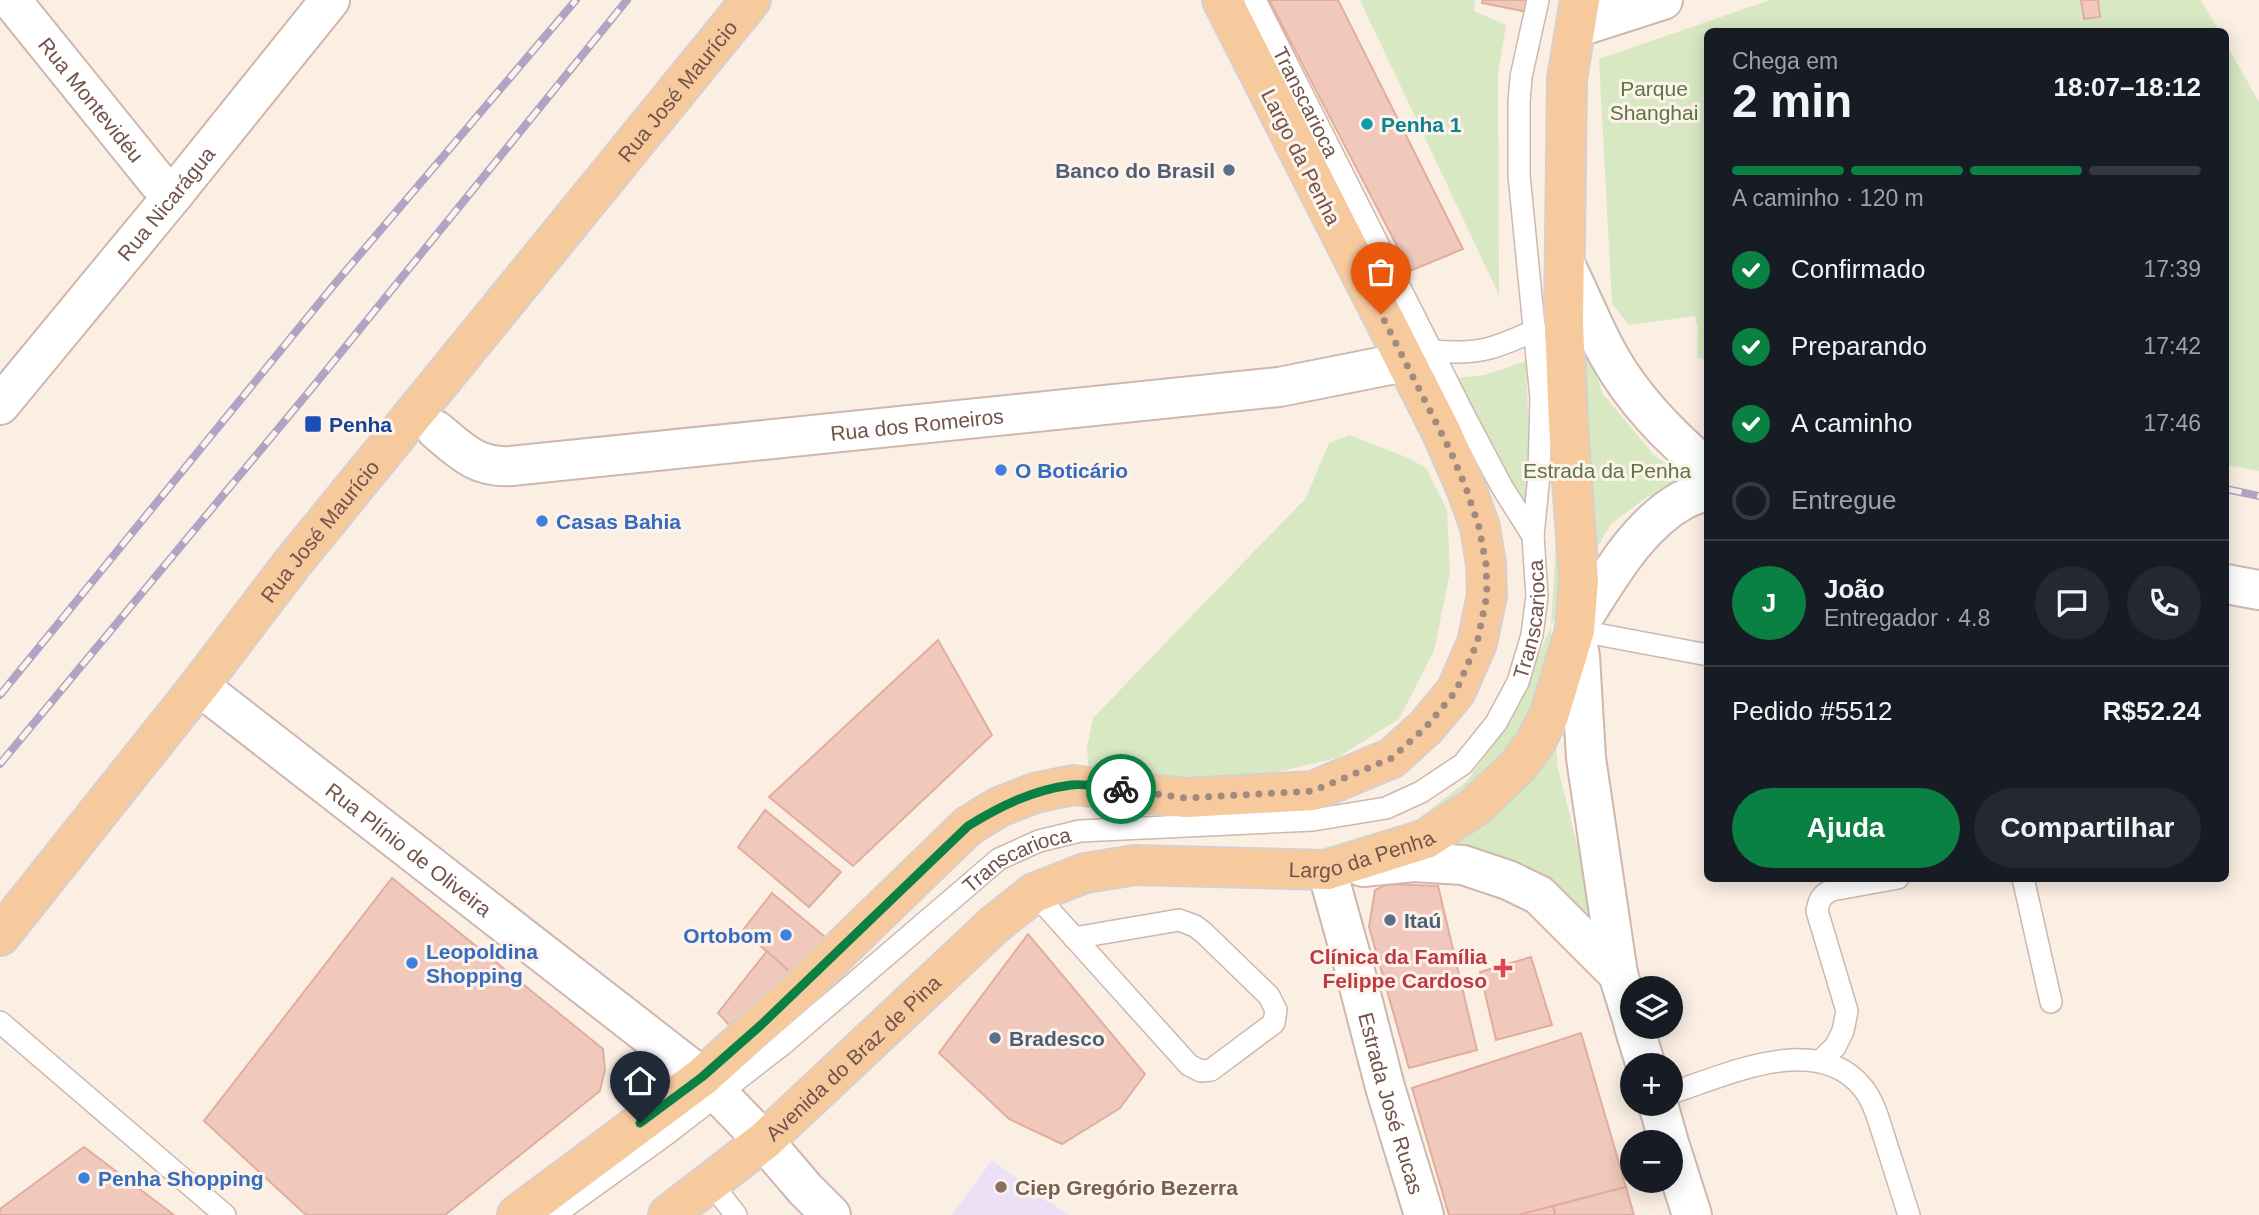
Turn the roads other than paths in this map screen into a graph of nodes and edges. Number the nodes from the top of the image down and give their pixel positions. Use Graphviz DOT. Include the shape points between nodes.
graph roads {
  1 [pos="11,0"];
  2 [pos="330,0"];
  3 [pos="751,0"];
  4 [pos="1222,0"];
  5 [pos="1255,0"];
  6 [pos="1538,0"];
  7 [pos="1662,0"];
  8 [pos="1578,14"];
  9 [pos="174,194"];
  10 [pos="1565,264"];
  11 [pos="1535,330"];
  12 [pos="1419,356"];
  13 [pos="0,405"];
  14 [pos="436,430"];
  15 [pos="1704,466"];
  16 [pos="1704,492"];
  17 [pos="1533,536"];
  18 [pos="2229,585"];
  19 [pos="2259,590"];
  20 [pos="1575,630"];
  21 [pos="1704,654"];
  22 [pos="199,686"];
  23 [pos="1326,870"];
  24 [pos="1876,882"];
  25 [pos="2024,882"];
  26 [pos="1034,893"];
  27 [pos="0,936"];
  28 [pos="1074,938"];
  29 [pos="1618,974"];
  30 [pos="1620,980"];
  31 [pos="2051,1002"];
  32 [pos="0,1022"];
  33 [pos="1821,1061"];
  34 [pos="711,1085"];
  35 [pos="1683,1089"];
  36 [pos="764,1141"];
  37 [pos="711,1183"];
  38 [pos="1683,1187"];
  39 [pos="225,1215"];
  40 [pos="517,1215"];
  41 [pos="554,1215"];
  42 [pos="668,1215"];
  43 [pos="736,1215"];
  44 [pos="831,1215"];
  45 [pos="1424,1215"];
  46 [pos="1692,1215"];
  47 [pos="1909,1215"];
  1 -- 9 [label="street, Rua Montevidéu" via="158,182"];
  2 -- 9 [label="street, Rua Nicarágua"];
  3 -- 22 [label="main road, Rua José Maurício" via="291,565"];
  4 -- 12 [label="main road, Largo da Penha"];
  5 -- 12 [label="lane, Transcarioca"];
  6 -- 11 [label="lane, Transcarioca" via="1518,102 1519,175"];
  7 -- 8 [label="street"];
  8 -- 10 [label="main road, Largo da Penha" via="1567,79"];
  9 -- 13 [label="street, Rua Nicarágua"];
  10 -- 15 [label="street, Largo da Penha" via="1609,357 1641,404"];
  10 -- 20 [label="main road, Largo da Penha" via="1567,424 1579,580"];
  11 -- 12 [label="lane" via="1479,352"];
  11 -- 17 [label="lane, Transcarioca" via="1542,426"];
  12 -- 14 [label="street, Rua dos Romeiros" via="1279,387 511,466 479,462"];
  12 -- 17 [label="lane, Transcarioca"];
  12 -- 34 [label="main road, Largo da Penha" via="1482,539 1487,595 1477,643 1456,691 1426,727 1392,758 1313,791 1186,798 1073,785 999,807 968,826 800,989"];
  16 -- 20 [label="street, Largo da Penha" via="1681,501 1649,526 1624,555"];
  17 -- 34 [label="lane, Transcarioca" via="1537,596 1532,635 1518,682 1496,723 1463,764 1386,808 1313,820 1080,831 1039,841 999,859 782,1045"];
  18 -- 19 [label="street"];
  20 -- 21 [label="lane"];
  20 -- 23 [label="main road, Largo da Penha" via="1549,716 1517,767 1475,807 1426,839"];
  20 -- 29 [label="street, Largo da Penha" via="1586,758"];
  22 -- 27 [label="main road, Rua José Maurício"];
  22 -- 34 [label="street, Rua Plínio de Oliveira"];
  23 -- 26 [label="main road, Largo da Penha" via="1135,865 1085,873"];
  23 -- 29 [label="street" via="1414,862 1463,864 1508,880 1539,895"];
  23 -- 45 [label="street, Estrada José Rucas"];
  24 -- 33 [label="lane" via="1832,890 1818,902 1847,1011 1835,1047"];
  25 -- 31 [label="lane"];
  26 -- 28 [label="lane"];
  26 -- 36 [label="main road, Avenida do Braz de Pina"];
  28 -- 28 [label="lane" via="1189,1066 1211,1070 1274,1023 1276,1010 1269,996 1195,926 1179,920"];
  29 -- 30 [label="street, Largo da Penha"];
  32 -- 39 [label="lane"];
  33 -- 35 [label="lane" via="1770,1061"];
  33 -- 47 [label="lane" via="1863,1088"];
  34 -- 36 [label="street, Rua Plínio de Oliveira"];
  34 -- 40 [label="main road"];
  34 -- 41 [label="lane, Transcarioca"];
  36 -- 37 [label="main road, Avenida do Braz de Pina"];
  36 -- 44 [label="street, Rua Plínio de Oliveira"];
  37 -- 42 [label="main road, Avenida do Braz de Pina"];
  37 -- 43 [label="lane"];
  38 -- 46 [label="street"];
}
